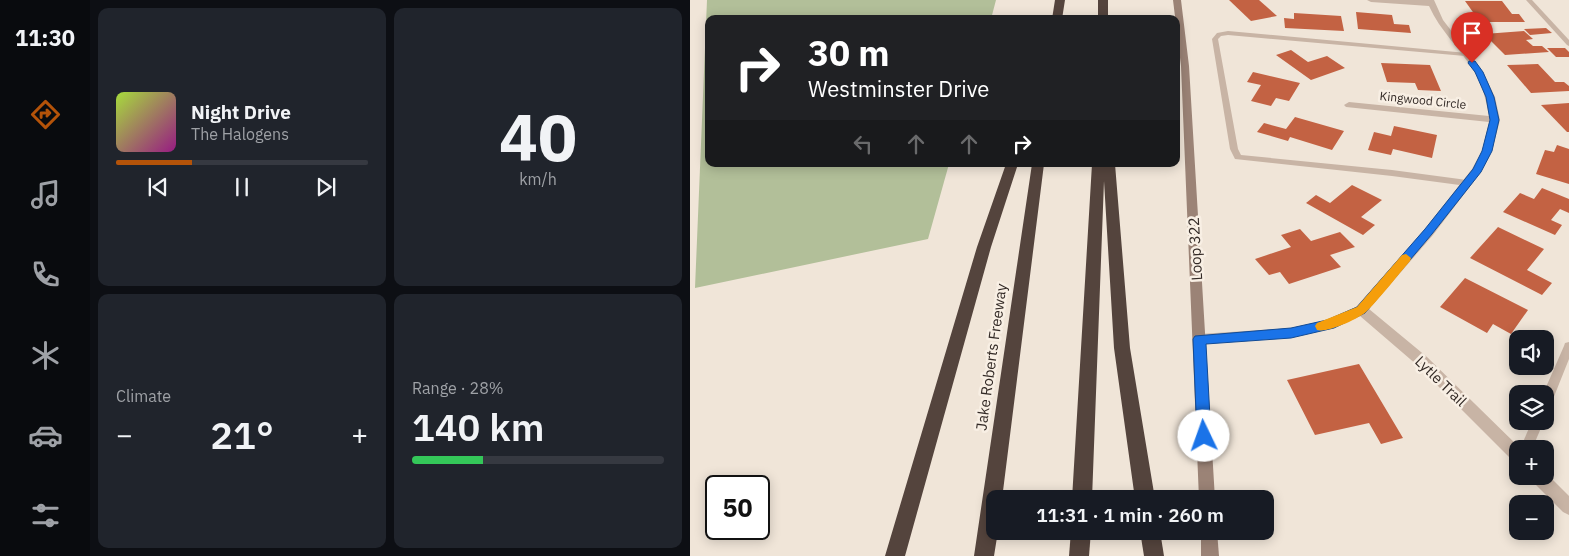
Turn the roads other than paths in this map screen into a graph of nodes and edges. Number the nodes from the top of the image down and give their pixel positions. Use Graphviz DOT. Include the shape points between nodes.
graph roads {
  1 [pos="1104,0"];
  2 [pos="1177,0"];
  3 [pos="1371,0"];
  4 [pos="1529,0"];
  5 [pos="1060,1"];
  6 [pos="1431,2"];
  7 [pos="1057,15"];
  8 [pos="1103,15"];
  9 [pos="1179,15"];
  10 [pos="1180,25"];
  11 [pos="1569,44"];
  12 [pos="1465,54"];
  13 [pos="1349,105"];
  14 [pos="1495,120"];
  15 [pos="1011,167"];
  16 [pos="1038,167"];
  17 [pos="1098,167"];
  18 [pos="1109,167"];
  19 [pos="1467,183"];
  20 [pos="1361,310"];
  21 [pos="1200,339"];
  22 [pos="1569,346"];
  23 [pos="1553,385"];
  24 [pos="1509,447"];
  25 [pos="1547,485"];
  26 [pos="1082,490"];
  27 [pos="1144,490"];
  28 [pos="1207,490"];
  29 [pos="1569,507"];
  30 [pos="1081,540"];
  31 [pos="1151,540"];
  32 [pos="1209,540"];
  33 [pos="895,556"];
  34 [pos="984,556"];
  35 [pos="1080,556"];
  36 [pos="1154,556"];
  37 [pos="1210,556"];
  1 -- 8 [label="highway"];
  2 -- 9 [label="main road, Loop 322"];
  3 -- 6 [label="street"];
  4 -- 11 [label="lane"];
  5 -- 7 [label="highway"];
  6 -- 12 [label="street" via="1439,20"];
  10 -- 21 [label="main road, Loop 322"];
  12 -- 14 [label="street" via="1483,80"];
  12 -- 19 [label="lane" via="1228,33 1219,34 1215,39 1234,150 1238,157"];
  13 -- 14 [label="street, Kingwood Circle"];
  14 -- 19 [label="street" via="1487,151"];
  15 -- 33 [label="highway" via="984,247"];
  16 -- 34 [label="highway, Jake Roberts Freeway"];
  17 -- 26 [label="highway"];
  18 -- 27 [label="highway" via="1122,348"];
  19 -- 20 [label="street"];
  20 -- 21 [label="street" via="1330,324 1291,333"];
  20 -- 24 [label="street, Lytle Trail" via="1422,361"];
  21 -- 28 [label="main road, Loop 322"];
  22 -- 23 [label="lane"];
  25 -- 29 [label="street"];
  30 -- 35 [label="highway"];
  31 -- 36 [label="highway"];
  32 -- 37 [label="main road"];
}
